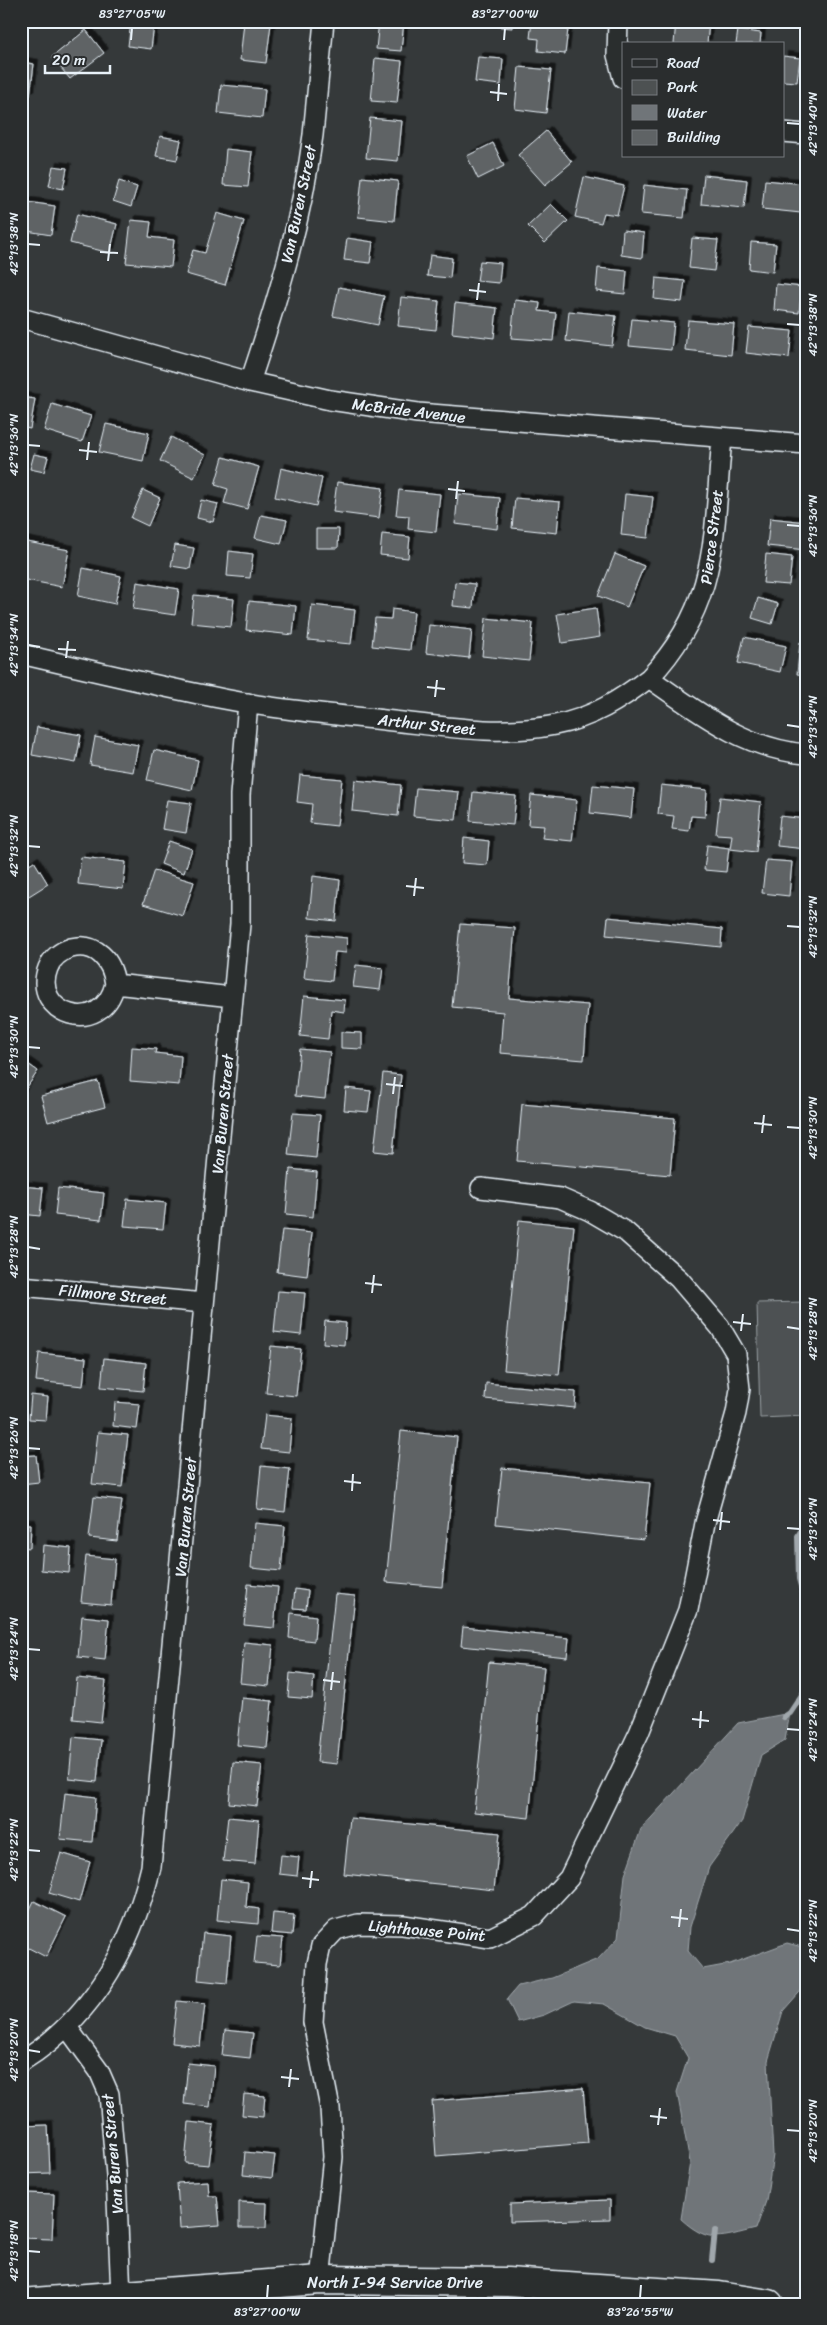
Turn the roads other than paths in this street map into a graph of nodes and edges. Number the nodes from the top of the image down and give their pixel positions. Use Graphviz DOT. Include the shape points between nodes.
graph roads {
  1 [pos="324,21"];
  2 [pos="618,21"];
  3 [pos="622,74"];
  4 [pos="784,132"];
  5 [pos="806,134"];
  6 [pos="21,318"];
  7 [pos="250,382"];
  8 [pos="722,438"];
  9 [pos="806,444"];
  10 [pos="21,654"];
  11 [pos="649,678"];
  12 [pos="248,703"];
  13 [pos="806,754"];
  14 [pos="115,984"];
  15 [pos="232,997"];
  16 [pos="481,1188"];
  17 [pos="21,1286"];
  18 [pos="204,1303"];
  19 [pos="67,2027"];
  20 [pos="21,2062"];
  21 [pos="320,2280"];
  22 [pos="122,2296"];
  23 [pos="21,2303"];
  24 [pos="769,2304"];
  1 -- 7 [label="street, Van Buren Street" via="312,136 302,194 287,263"];
  2 -- 3 [label="street" via="617,55"];
  4 -- 5 [label="street"];
  6 -- 7 [label="street, McBride Avenue"];
  7 -- 8 [label="street, McBride Avenue" via="330,400 418,413"];
  8 -- 9 [label="street, McBride Avenue"];
  8 -- 11 [label="street, Pierce Street" via="712,556 704,590 684,636"];
  10 -- 12 [label="street, Arthur Street"];
  11 -- 12 [label="street, Arthur Street" via="618,701 594,713 556,725 517,730 477,730"];
  11 -- 13 [label="street" via="727,731 761,745"];
  12 -- 15 [label="street, Van Buren Street" via="240,795 240,924"];
  14 -- 15 [label="street"];
  15 -- 18 [label="street, Van Buren Street"];
  16 -- 21 [label="street, Lighthouse Point" via="560,1198 626,1232 679,1279 720,1326 736,1354 740,1389 705,1523 688,1610 639,1733 569,1878 534,1916 490,1938 403,1926 358,1924 336,1930 322,1946 317,1964 313,2022 330,2108 333,2157"];
  17 -- 18 [label="street, Fillmore Street"];
  18 -- 19 [label="street, Van Buren Street" via="152,1867 137,1919 118,1960 93,1998"];
  19 -- 20 [label="street"];
  19 -- 22 [label="street, Van Buren Street" via="99,2070 109,2094"];
  21 -- 22 [label="street, North I-94 Service Drive"];
  21 -- 24 [label="street, North I-94 Service Drive" via="507,2282 719,2296"];
  22 -- 23 [label="street, North I-94 Service Drive"];
}
